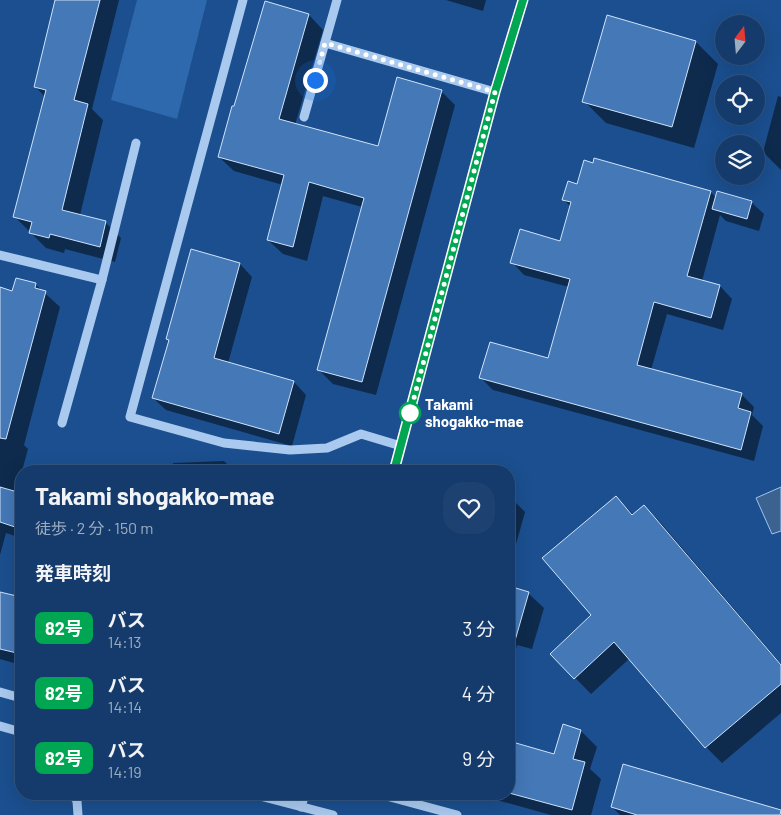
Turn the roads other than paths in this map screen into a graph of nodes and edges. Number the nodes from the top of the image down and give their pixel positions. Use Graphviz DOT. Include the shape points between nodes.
graph roads {
  1 [pos="242,0"];
  2 [pos="337,0"];
  3 [pos="522,0"];
  4 [pos="325,43"];
  5 [pos="495,92"];
  6 [pos="304,118"];
  7 [pos="136,143"];
  8 [pos="0,255"];
  9 [pos="102,280"];
  10 [pos="62,423"];
  11 [pos="401,446"];
  12 [pos="396,465"];
  13 [pos="0,692"];
  14 [pos="15,696"];
  15 [pos="0,726"];
  16 [pos="15,730"];
  17 [pos="76,800"];
  18 [pos="275,800"];
  19 [pos="303,800"];
  20 [pos="401,800"];
  21 [pos="301,807"];
  22 [pos="78,815"];
  23 [pos="333,815"];
  24 [pos="457,815"];
  1 -- 11 [label="street" via="130,417 224,443 290,450 327,448 361,434"];
  2 -- 4 [label="street"];
  3 -- 5 [label="street"];
  4 -- 5 [label="street"];
  4 -- 6 [label="street"];
  5 -- 11 [label="street"];
  7 -- 9 [label="street"];
  8 -- 9 [label="street"];
  9 -- 10 [label="street"];
  11 -- 12 [label="street"];
  13 -- 14 [label="street"];
  15 -- 16 [label="street"];
  17 -- 22 [label="street"];
  18 -- 21 [label="street"];
  19 -- 21 [label="street"];
  20 -- 24 [label="street"];
  21 -- 23 [label="street"];
}
